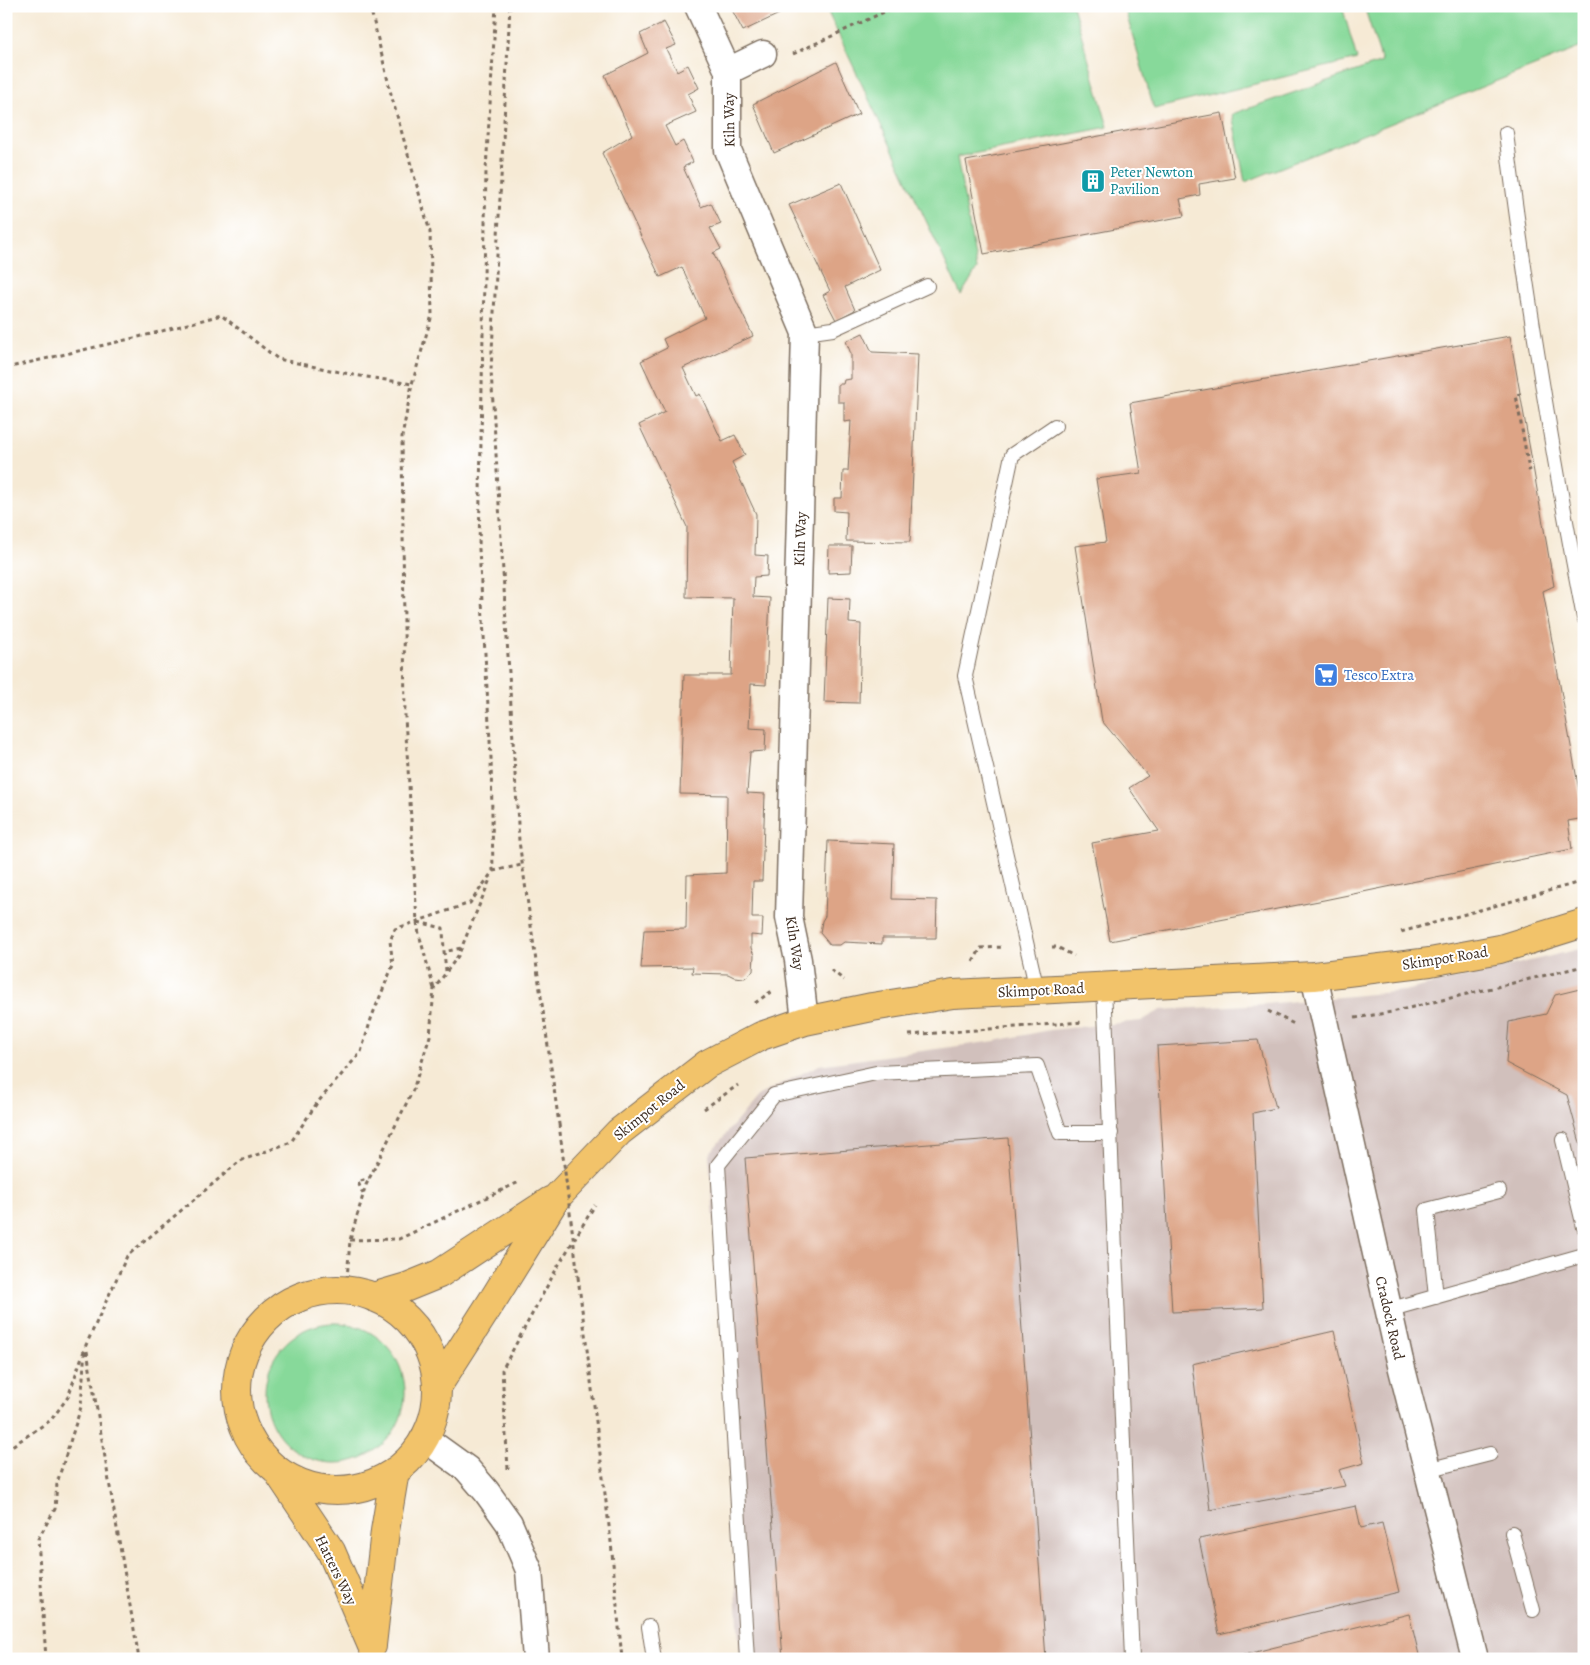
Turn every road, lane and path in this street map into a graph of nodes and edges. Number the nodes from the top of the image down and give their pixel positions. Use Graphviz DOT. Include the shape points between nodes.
graph roads {
  1 [pos="370,6"];
  2 [pos="496,6"];
  3 [pos="510,6"];
  4 [pos="698,6"];
  5 [pos="897,6"];
  6 [pos="763,54"];
  7 [pos="728,71"];
  8 [pos="1506,133"];
  9 [pos="927,286"];
  10 [pos="805,333"];
  11 [pos="6,368"];
  12 [pos="412,384"];
  13 [pos="1055,426"];
  14 [pos="1584,618"];
  15 [pos="522,866"];
  16 [pos="493,871"];
  17 [pos="1584,881"];
  18 [pos="417,922"];
  19 [pos="1584,923"];
  20 [pos="1398,933"];
  21 [pos="1057,947"];
  22 [pos="462,948"];
  23 [pos="444,952"];
  24 [pos="1081,959"];
  25 [pos="1584,966"];
  26 [pos="446,972"];
  27 [pos="1314,976"];
  28 [pos="1104,986"];
  29 [pos="775,988"];
  30 [pos="434,989"];
  31 [pos="1037,990"];
  32 [pos="754,1004"];
  33 [pos="1370,1016"];
  34 [pos="806,1021"];
  35 [pos="1045,1025"];
  36 [pos="907,1035"];
  37 [pos="1111,1133"];
  38 [pos="1563,1140"];
  39 [pos="569,1148"];
  40 [pos="561,1154"];
  41 [pos="370,1177"];
  42 [pos="520,1181"];
  43 [pos="1499,1192"];
  44 [pos="363,1194"];
  45 [pos="556,1198"];
  46 [pos="598,1200"];
  47 [pos="1584,1227"];
  48 [pos="350,1240"];
  49 [pos="1584,1255"];
  50 [pos="346,1290"];
  51 [pos="373,1297"];
  52 [pos="1436,1297"];
  53 [pos="1388,1310"];
  54 [pos="86,1345"];
  55 [pos="437,1387"];
  56 [pos="424,1438"];
  57 [pos="6,1450"];
  58 [pos="1490,1454"];
  59 [pos="509,1468"];
  60 [pos="1427,1470"];
  61 [pos="395,1471"];
  62 [pos="278,1472"];
  63 [pos="1512,1532"];
  64 [pos="1533,1610"];
  65 [pos="649,1627"];
  66 [pos="372,1652"];
  67 [pos="46,1659"];
  68 [pos="139,1659"];
  69 [pos="536,1659"];
  70 [pos="622,1659"];
  71 [pos="654,1659"];
  72 [pos="747,1659"];
  73 [pos="1132,1659"];
  74 [pos="1475,1659"];
  1 -- 12 [label="path" via="430,232 432,316"];
  2 -- 16 [label="path" via="486,170 479,549 491,758"];
  3 -- 15 [label="path" via="491,370"];
  4 -- 7 [label="street, Kiln Way"];
  5 -- 6 [label="path" via="777,61"];
  6 -- 7 [label="street, Kiln Way"];
  7 -- 10 [label="street, Kiln Way" via="728,150"];
  8 -- 14 [label="lane" via="1558,487"];
  9 -- 10 [label="lane" via="833,329"];
  10 -- 34 [label="street, Kiln Way" via="789,917"];
  11 -- 12 [label="path" via="221,314 278,359"];
  12 -- 18 [label="path" via="402,437 405,717"];
  13 -- 31 [label="lane" via="1012,455 965,676"];
  15 -- 16 [label="path"];
  15 -- 70 [label="path, bridge" via="559,1124 611,1542"];
  16 -- 18 [label="path" via="470,903"];
  16 -- 22 [label="path"];
  17 -- 20 [label="path"];
  18 -- 23 [label="path" via="443,928"];
  18 -- 30 [label="path"];
  18 -- 54 [label="path" via="395,929 390,941 393,965 361,1052 316,1104 291,1142 240,1161 126,1256"];
  19 -- 27 [label="main road, Skimpot Road" via="1500,949 1430,962"];
  21 -- 24 [label="path"];
  22 -- 23 [label="path"];
  22 -- 26 [label="path"];
  23 -- 26 [label="path"];
  25 -- 33 [label="path"];
  26 -- 30 [label="path"];
  27 -- 28 [label="main road, Skimpot Road"];
  27 -- 53 [label="street, Cradock Road"];
  28 -- 31 [label="main road, Skimpot Road"];
  28 -- 37 [label="lane"];
  29 -- 32 [label="path"];
  30 -- 41 [label="path" via="430,1036 413,1090"];
  31 -- 34 [label="main road, Skimpot Road" via="953,994"];
  34 -- 45 [label="main road, Skimpot Road" via="761,1036 706,1064 619,1132"];
  35 -- 36 [label="path"];
  37 -- 72 [label="lane" via="1060,1133 1038,1066 876,1073 774,1095 718,1165"];
  37 -- 73 [label="lane"];
  38 -- 47 [label="lane"];
  39 -- 40 [label="path"];
  41 -- 44 [label="path"];
  41 -- 44 [label="path" via="358,1182"];
  42 -- 48 [label="path" via="400,1239"];
  43 -- 52 [label="lane" via="1427,1210"];
  44 -- 48 [label="path"];
  45 -- 51 [label="main road, Skimpot Road" via="439,1274"];
  45 -- 55 [label="main road, Skimpot Road"];
  46 -- 59 [label="path" via="502,1370"];
  48 -- 50 [label="path"];
  49 -- 52 [label="lane"];
  50 -- 51 [label="main road"];
  50 -- 62 [label="main road" via="318,1291 290,1301 267,1318 249,1341 238,1368 237,1398 243,1426 257,1451"];
  51 -- 55 [label="main road" via="390,1305 418,1333 428,1350"];
  52 -- 53 [label="lane"];
  53 -- 60 [label="street, Cradock Road"];
  54 -- 57 [label="path" via="68,1397 51,1420"];
  54 -- 67 [label="path" via="81,1406 58,1482 55,1509 38,1540"];
  54 -- 68 [label="path"];
  55 -- 56 [label="main road" via="431,1422"];
  56 -- 61 [label="main road"];
  56 -- 69 [label="street" via="467,1469 509,1523 529,1570"];
  58 -- 60 [label="lane"];
  60 -- 74 [label="street, Cradock Road"];
  61 -- 62 [label="main road" via="368,1485 337,1490 306,1486"];
  61 -- 66 [label="main road, Hatters Way"];
  62 -- 66 [label="main road, Hatters Way" via="331,1551"];
  63 -- 64 [label="lane"];
  65 -- 71 [label="lane"];
}
